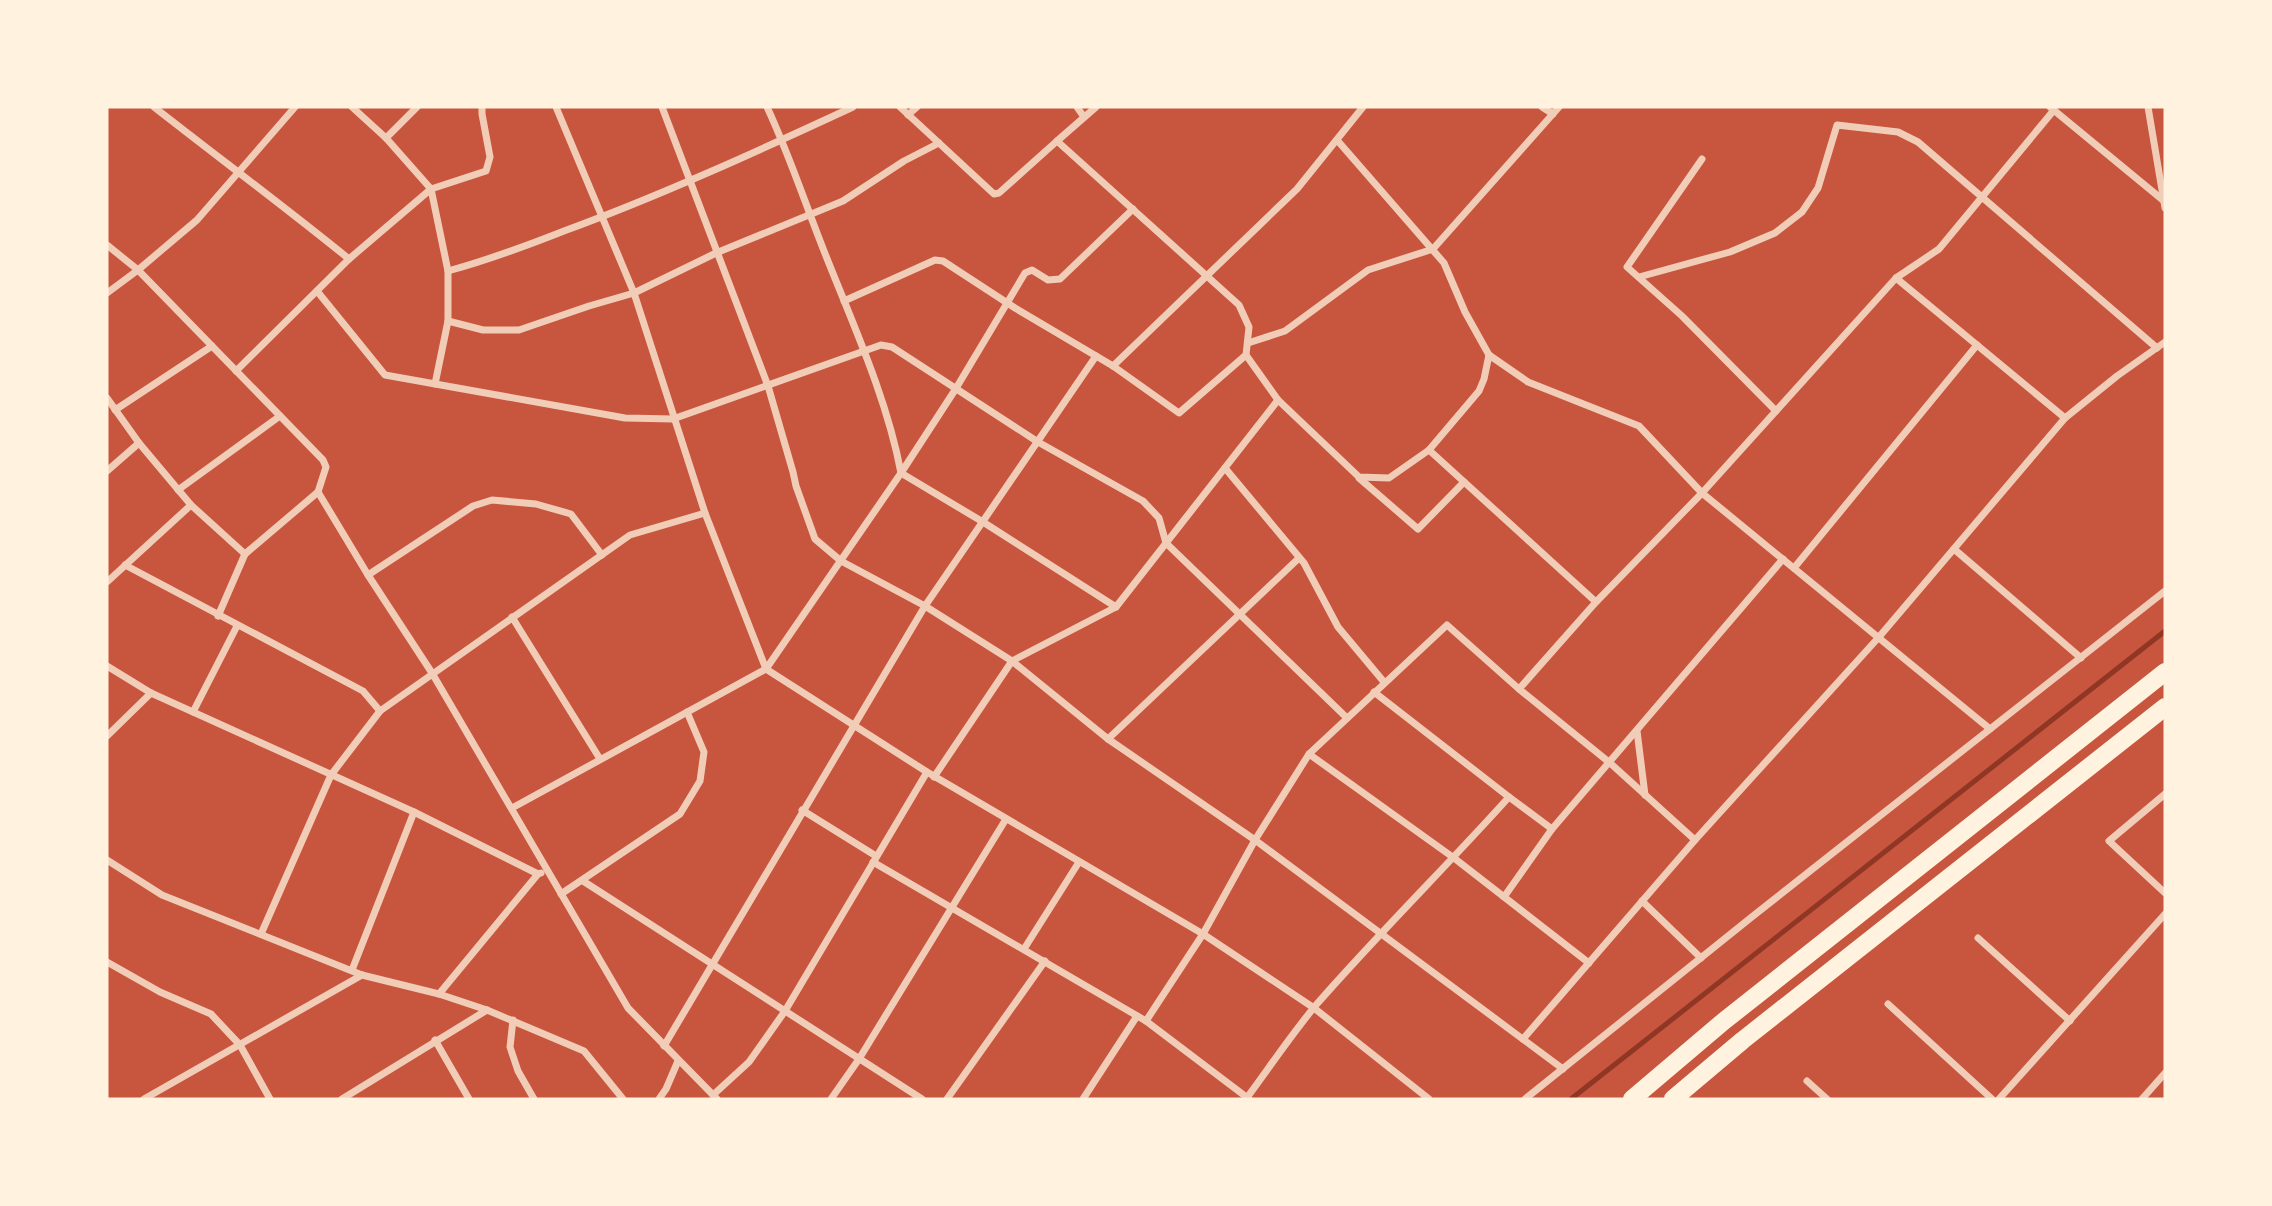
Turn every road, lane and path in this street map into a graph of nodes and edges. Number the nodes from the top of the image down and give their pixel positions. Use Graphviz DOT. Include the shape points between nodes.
graph roads {
  1 [pos="154,107"];
  2 [pos="295,107"];
  3 [pos="352,107"];
  4 [pos="417,107"];
  5 [pos="482,107"];
  6 [pos="555,107"];
  7 [pos="662,107"];
  8 [pos="767,107"];
  9 [pos="853,107"];
  10 [pos="900,107"];
  11 [pos="917,107"];
  12 [pos="1077,107"];
  13 [pos="1096,107"];
  14 [pos="1363,107"];
  15 [pos="1542,107"];
  16 [pos="1559,107"];
  17 [pos="2148,107"];
  18 [pos="2052,108"];
  19 [pos="1553,114"];
  20 [pos="908,115"];
  21 [pos="1084,117"];
  22 [pos="386,138"];
  23 [pos="782,139"];
  24 [pos="1336,140"];
  25 [pos="1058,141"];
  26 [pos="939,143"];
  27 [pos="1702,159"];
  28 [pos="238,173"];
  29 [pos="691,180"];
  30 [pos="431,189"];
  31 [pos="1982,197"];
  32 [pos="2164,205"];
  33 [pos="1133,209"];
  34 [pos="809,215"];
  35 [pos="603,217"];
  36 [pos="107,245"];
  37 [pos="1433,249"];
  38 [pos="716,253"];
  39 [pos="349,260"];
  40 [pos="138,270"];
  41 [pos="448,271"];
  42 [pos="1207,275"];
  43 [pos="1639,277"];
  44 [pos="1896,278"];
  45 [pos="317,291"];
  46 [pos="107,293"];
  47 [pos="634,293"];
  48 [pos="844,301"];
  49 [pos="1007,303"];
  50 [pos="448,321"];
  51 [pos="2165,342"];
  52 [pos="1248,343"];
  53 [pos="1978,345"];
  54 [pos="212,346"];
  55 [pos="2157,348"];
  56 [pos="864,351"];
  57 [pos="1246,355"];
  58 [pos="1489,355"];
  59 [pos="1096,356"];
  60 [pos="1113,366"];
  61 [pos="236,370"];
  62 [pos="435,384"];
  63 [pos="768,386"];
  64 [pos="955,390"];
  65 [pos="107,398"];
  66 [pos="1278,400"];
  67 [pos="116,410"];
  68 [pos="1776,411"];
  69 [pos="280,416"];
  70 [pos="2065,418"];
  71 [pos="673,419"];
  72 [pos="1038,442"];
  73 [pos="139,443"];
  74 [pos="1429,450"];
  75 [pos="1225,468"];
  76 [pos="107,471"];
  77 [pos="901,473"];
  78 [pos="1359,477"];
  79 [pos="1464,482"];
  80 [pos="178,490"];
  81 [pos="318,492"];
  82 [pos="1702,493"];
  83 [pos="191,505"];
  84 [pos="705,513"];
  85 [pos="983,522"];
  86 [pos="1166,543"];
  87 [pos="1954,549"];
  88 [pos="244,554"];
  89 [pos="602,555"];
  90 [pos="1299,558"];
  91 [pos="1783,559"];
  92 [pos="841,561"];
  93 [pos="125,565"];
  94 [pos="1794,568"];
  95 [pos="368,575"];
  96 [pos="107,582"];
  97 [pos="2165,591"];
  98 [pos="1596,602"];
  99 [pos="925,606"];
  100 [pos="1116,607"];
  101 [pos="1241,615"];
  102 [pos="218,616"];
  103 [pos="512,617"];
  104 [pos="237,626"];
  105 [pos="1879,638"];
  106 [pos="2081,658"];
  107 [pos="1012,661"];
  108 [pos="107,666"];
  109 [pos="766,669"];
  110 [pos="432,673"];
  111 [pos="2165,673"];
  112 [pos="1384,682"];
  113 [pos="1519,689"];
  114 [pos="1374,692"];
  115 [pos="151,693"];
  116 [pos="2165,707"];
  117 [pos="380,711"];
  118 [pos="193,712"];
  119 [pos="687,712"];
  120 [pos="1347,718"];
  121 [pos="853,725"];
  122 [pos="1990,729"];
  123 [pos="1637,731"];
  124 [pos="107,736"];
  125 [pos="1108,739"];
  126 [pos="1309,754"];
  127 [pos="600,759"];
  128 [pos="1609,763"];
  129 [pos="930,774"];
  130 [pos="331,775"];
  131 [pos="2165,794"];
  132 [pos="1645,795"];
  133 [pos="1509,797"];
  134 [pos="512,808"];
  135 [pos="802,810"];
  136 [pos="414,812"];
  137 [pos="1006,819"];
  138 [pos="1552,829"];
  139 [pos="1255,840"];
  140 [pos="1695,840"];
  141 [pos="1454,858"];
  142 [pos="875,859"];
  143 [pos="107,860"];
  144 [pos="1079,862"];
  145 [pos="548,871"];
  146 [pos="538,874"];
  147 [pos="583,881"];
  148 [pos="2165,893"];
  149 [pos="561,894"];
  150 [pos="1504,897"];
  151 [pos="1642,901"];
  152 [pos="952,908"];
  153 [pos="2165,914"];
  154 [pos="1381,932"];
  155 [pos="261,934"];
  156 [pos="1203,934"];
  157 [pos="1978,938"];
  158 [pos="1024,949"];
  159 [pos="1700,958"];
  160 [pos="1045,961"];
  161 [pos="107,962"];
  162 [pos="1589,963"];
  163 [pos="712,964"];
  164 [pos="352,970"];
  165 [pos="362,975"];
  166 [pos="439,994"];
  167 [pos="1888,1003"];
  168 [pos="1314,1008"];
  169 [pos="487,1010"];
  170 [pos="785,1011"];
  171 [pos="1137,1016"];
  172 [pos="513,1020"];
  173 [pos="1146,1021"];
  174 [pos="2070,1021"];
  175 [pos="1523,1039"];
  176 [pos="435,1040"];
  177 [pos="240,1045"];
  178 [pos="664,1046"];
  179 [pos="859,1059"];
  180 [pos="678,1061"];
  181 [pos="1563,1069"];
  182 [pos="2165,1073"];
  183 [pos="1807,1081"];
  184 [pos="666,1089"];
  185 [pos="715,1097"];
  186 [pos="144,1099"];
  187 [pos="270,1099"];
  188 [pos="341,1099"];
  189 [pos="469,1099"];
  190 [pos="534,1099"];
  191 [pos="623,1099"];
  192 [pos="659,1099"];
  193 [pos="671,1099"];
  194 [pos="831,1099"];
  195 [pos="922,1099"];
  196 [pos="947,1099"];
  197 [pos="1083,1099"];
  198 [pos="1247,1099"];
  199 [pos="1429,1099"];
  200 [pos="1525,1099"];
  201 [pos="1633,1099"];
  202 [pos="1673,1099"];
  203 [pos="1827,1099"];
  204 [pos="1992,1099"];
  205 [pos="2000,1099"];
  206 [pos="2142,1099"];
  1 -- 28 [label="street"];
  2 -- 28 [label="street"];
  3 -- 22 [label="street"];
  4 -- 22 [label="street"];
  5 -- 30 [label="street" via="490,156 486,171"];
  6 -- 35 [label="street"];
  7 -- 29 [label="street"];
  8 -- 23 [label="street"];
  9 -- 23 [label="street"];
  10 -- 20 [label="street"];
  11 -- 20 [label="street"];
  12 -- 21 [label="street"];
  13 -- 21 [label="street"];
  14 -- 24 [label="street"];
  15 -- 19 [label="street"];
  16 -- 19 [label="street"];
  17 -- 32 [label="street"];
  18 -- 31 [label="street"];
  18 -- 32 [label="street"];
  19 -- 37 [label="street"];
  20 -- 26 [label="street"];
  21 -- 25 [label="street"];
  22 -- 30 [label="street"];
  23 -- 29 [label="street"];
  23 -- 34 [label="street"];
  24 -- 37 [label="street"];
  24 -- 42 [label="street" via="1297,189"];
  25 -- 26 [label="street" via="994,194"];
  25 -- 33 [label="street"];
  26 -- 34 [label="street" via="843,201"];
  27 -- 43 [label="street" via="1627,267"];
  28 -- 39 [label="street"];
  28 -- 40 [label="street" via="197,220"];
  29 -- 35 [label="street"];
  29 -- 38 [label="street"];
  30 -- 39 [label="street"];
  30 -- 41 [label="street"];
  31 -- 43 [label="street" via="1918,142 1898,132 1837,125 1818,188 1802,212 1775,233 1730,252"];
  31 -- 44 [label="street" via="1939,249"];
  31 -- 55 [label="street"];
  33 -- 42 [label="street"];
  33 -- 49 [label="street" via="1060,279 1048,280 1032,270 1025,274"];
  34 -- 38 [label="street"];
  34 -- 48 [label="street"];
  35 -- 41 [label="street"];
  35 -- 47 [label="street"];
  36 -- 40 [label="street"];
  37 -- 52 [label="street" via="1368,270 1285,331"];
  37 -- 58 [label="street"];
  38 -- 47 [label="street"];
  38 -- 63 [label="street"];
  39 -- 45 [label="street"];
  40 -- 46 [label="street"];
  40 -- 54 [label="street"];
  41 -- 50 [label="street"];
  42 -- 52 [label="street" via="1239,305 1249,327"];
  42 -- 60 [label="street"];
  43 -- 68 [label="street"];
  44 -- 53 [label="street"];
  44 -- 68 [label="street"];
  45 -- 61 [label="street"];
  45 -- 62 [label="street" via="385,375"];
  47 -- 50 [label="street" via="519,330 483,330"];
  47 -- 71 [label="street"];
  48 -- 49 [label="street" via="935,260"];
  48 -- 56 [label="street"];
  49 -- 59 [label="street"];
  49 -- 64 [label="street"];
  50 -- 62 [label="street"];
  51 -- 55 [label="street"];
  52 -- 57 [label="street"];
  53 -- 70 [label="street"];
  53 -- 94 [label="street"];
  54 -- 61 [label="street"];
  54 -- 67 [label="street"];
  55 -- 70 [label="street"];
  56 -- 63 [label="street"];
  56 -- 64 [label="street" via="881,345 892,347"];
  56 -- 77 [label="street"];
  57 -- 60 [label="street" via="1179,413"];
  57 -- 66 [label="street"];
  58 -- 74 [label="street" via="1479,391"];
  58 -- 82 [label="street" via="1528,382 1639,426"];
  59 -- 60 [label="street"];
  59 -- 72 [label="street"];
  61 -- 69 [label="street"];
  62 -- 71 [label="street" via="625,418"];
  63 -- 71 [label="street"];
  63 -- 92 [label="street" via="815,539"];
  64 -- 72 [label="street"];
  64 -- 77 [label="street"];
  65 -- 67 [label="street"];
  66 -- 75 [label="street"];
  66 -- 78 [label="street"];
  67 -- 73 [label="street"];
  68 -- 82 [label="street"];
  69 -- 80 [label="street"];
  69 -- 81 [label="street" via="323,460 326,473"];
  70 -- 87 [label="street"];
  71 -- 84 [label="street"];
  72 -- 85 [label="street"];
  72 -- 86 [label="street" via="1143,501 1159,518"];
  73 -- 76 [label="street"];
  73 -- 80 [label="street"];
  74 -- 78 [label="street" via="1389,478"];
  74 -- 79 [label="street"];
  75 -- 86 [label="street"];
  75 -- 90 [label="street"];
  77 -- 85 [label="street"];
  77 -- 92 [label="street"];
  78 -- 79 [label="street" via="1419,529"];
  79 -- 98 [label="street"];
  80 -- 83 [label="street"];
  81 -- 88 [label="street"];
  81 -- 95 [label="street"];
  82 -- 91 [label="street"];
  82 -- 98 [label="street"];
  83 -- 88 [label="street"];
  83 -- 93 [label="street"];
  84 -- 89 [label="street" via="630,536"];
  84 -- 109 [label="street"];
  85 -- 99 [label="street"];
  85 -- 100 [label="street"];
  86 -- 100 [label="street"];
  86 -- 101 [label="street"];
  87 -- 105 [label="street"];
  87 -- 106 [label="street"];
  88 -- 102 [label="street"];
  89 -- 95 [label="street" via="571,514 536,504 492,500 473,506"];
  89 -- 103 [label="street"];
  90 -- 101 [label="street"];
  90 -- 112 [label="street" via="1338,627"];
  91 -- 94 [label="street"];
  91 -- 123 [label="street"];
  92 -- 99 [label="street"];
  92 -- 109 [label="street"];
  93 -- 96 [label="street"];
  93 -- 102 [label="street"];
  94 -- 105 [label="street"];
  95 -- 110 [label="street"];
  97 -- 106 [label="street"];
  98 -- 113 [label="street"];
  99 -- 107 [label="street"];
  99 -- 121 [label="street"];
  100 -- 107 [label="street"];
  101 -- 120 [label="street"];
  101 -- 125 [label="street"];
  102 -- 104 [label="street"];
  103 -- 110 [label="street"];
  103 -- 127 [label="street"];
  104 -- 117 [label="street" via="363,691"];
  104 -- 118 [label="street"];
  105 -- 122 [label="street"];
  105 -- 140 [label="street"];
  106 -- 122 [label="street"];
  107 -- 125 [label="street"];
  107 -- 129 [label="street"];
  108 -- 115 [label="street"];
  109 -- 119 [label="street"];
  109 -- 121 [label="street"];
  110 -- 117 [label="street"];
  110 -- 134 [label="street"];
  111 -- 201 [label="highway" via="1787,970"];
  112 -- 113 [label="street" via="1447,625"];
  112 -- 114 [label="street"];
  113 -- 128 [label="street"];
  114 -- 120 [label="street"];
  114 -- 133 [label="street"];
  115 -- 118 [label="street"];
  115 -- 124 [label="street"];
  116 -- 202 [label="highway"];
  117 -- 130 [label="street"];
  118 -- 130 [label="street"];
  119 -- 127 [label="street"];
  119 -- 147 [label="street" via="704,751 700,781 680,814"];
  120 -- 126 [label="street"];
  121 -- 129 [label="street"];
  121 -- 135 [label="street"];
  122 -- 159 [label="street"];
  123 -- 128 [label="street"];
  123 -- 132 [label="street"];
  125 -- 139 [label="street"];
  126 -- 139 [label="street"];
  126 -- 141 [label="street"];
  127 -- 134 [label="street"];
  128 -- 132 [label="street"];
  128 -- 138 [label="street"];
  129 -- 137 [label="street"];
  129 -- 142 [label="street"];
  130 -- 136 [label="street"];
  130 -- 155 [label="street"];
  131 -- 148 [label="street" via="2109,841"];
  132 -- 140 [label="street"];
  133 -- 138 [label="street"];
  133 -- 141 [label="street"];
  134 -- 145 [label="street"];
  135 -- 142 [label="street"];
  135 -- 163 [label="street"];
  136 -- 146 [label="street"];
  136 -- 164 [label="street"];
  137 -- 144 [label="street"];
  137 -- 152 [label="street"];
  138 -- 150 [label="street"];
  139 -- 154 [label="street"];
  139 -- 156 [label="street"];
  140 -- 151 [label="street"];
  141 -- 150 [label="street"];
  141 -- 154 [label="street"];
  142 -- 152 [label="street"];
  142 -- 170 [label="street"];
  143 -- 155 [label="street" via="162,895"];
  144 -- 156 [label="street"];
  144 -- 158 [label="street"];
  145 -- 146 [label="street"];
  145 -- 149 [label="street"];
  146 -- 166 [label="street"];
  147 -- 149 [label="street"];
  147 -- 163 [label="street"];
  149 -- 178 [label="street" via="628,1009"];
  150 -- 162 [label="street"];
  151 -- 159 [label="street"];
  151 -- 162 [label="street"];
  152 -- 158 [label="street"];
  152 -- 179 [label="street"];
  153 -- 174 [label="street"];
  154 -- 168 [label="street"];
  154 -- 175 [label="street"];
  155 -- 164 [label="street"];
  156 -- 168 [label="street"];
  156 -- 173 [label="street"];
  157 -- 174 [label="street"];
  158 -- 160 [label="street"];
  159 -- 181 [label="street"];
  160 -- 171 [label="street"];
  160 -- 196 [label="street"];
  161 -- 177 [label="street" via="211,1014"];
  162 -- 175 [label="street"];
  163 -- 170 [label="street"];
  163 -- 178 [label="street"];
  164 -- 165 [label="street"];
  165 -- 166 [label="street"];
  165 -- 177 [label="street"];
  166 -- 169 [label="street"];
  167 -- 204 [label="street"];
  168 -- 198 [label="street"];
  168 -- 199 [label="street"];
  169 -- 172 [label="street"];
  169 -- 176 [label="street"];
  170 -- 179 [label="street"];
  170 -- 185 [label="street" via="749,1062"];
  171 -- 173 [label="street"];
  171 -- 197 [label="street"];
  172 -- 190 [label="street" via="510,1047"];
  172 -- 191 [label="street" via="583,1051"];
  173 -- 198 [label="street"];
  174 -- 205 [label="street"];
  175 -- 181 [label="street"];
  176 -- 188 [label="street"];
  176 -- 189 [label="street"];
  177 -- 186 [label="street"];
  177 -- 187 [label="street"];
  178 -- 180 [label="street"];
  179 -- 194 [label="street"];
  179 -- 195 [label="street"];
  180 -- 184 [label="street"];
  180 -- 185 [label="street"];
  181 -- 200 [label="street"];
  182 -- 206 [label="street"];
  183 -- 203 [label="street"];
  184 -- 192 [label="street"];
  184 -- 193 [label="street"];
}
